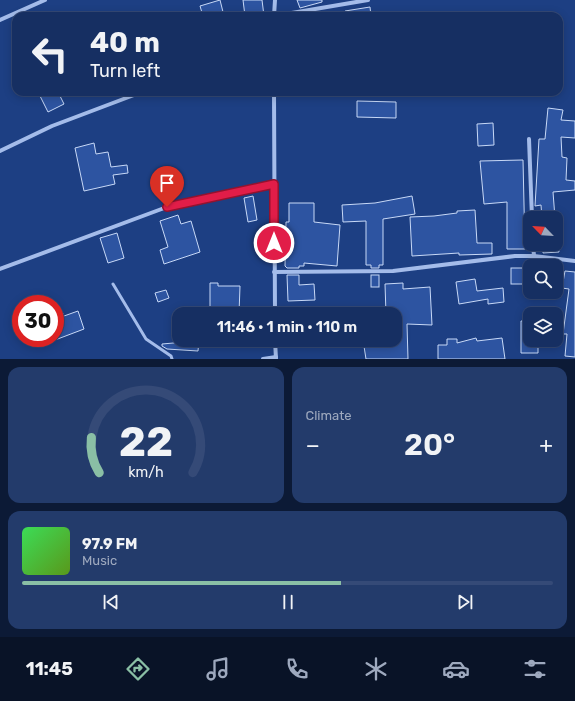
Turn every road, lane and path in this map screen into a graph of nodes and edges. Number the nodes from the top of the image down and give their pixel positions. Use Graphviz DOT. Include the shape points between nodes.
graph roads {
  1 [pos="45,0"];
  2 [pos="275,0"];
  3 [pos="368,0"];
  4 [pos="18,12"];
  5 [pos="274,12"];
  6 [pos="298,12"];
  7 [pos="12,15"];
  8 [pos="0,20"];
  9 [pos="131,96"];
  10 [pos="274,96"];
  11 [pos="529,139"];
  12 [pos="0,151"];
  13 [pos="274,184"];
  14 [pos="532,211"];
  15 [pos="534,251"];
  16 [pos="534,256"];
  17 [pos="575,261"];
  18 [pos="0,269"];
  19 [pos="274,272"];
  20 [pos="113,284"];
  21 [pos="275,307"];
  22 [pos="275,347"];
  23 [pos="276,358"];
  24 [pos="172,359"];
  25 [pos="263,359"];
  1 -- 4 [label="street"];
  2 -- 5 [label="street"];
  3 -- 6 [label="street"];
  7 -- 8 [label="street"];
  9 -- 12 [label="street" via="52,126"];
  10 -- 13 [label="street"];
  11 -- 14 [label="street"];
  13 -- 18 [label="street" via="167,207"];
  13 -- 19 [label="street"];
  15 -- 16 [label="street"];
  16 -- 17 [label="street"];
  16 -- 19 [label="street" via="515,256 393,271"];
  19 -- 21 [label="street"];
  20 -- 24 [label="lane" via="146,339"];
  22 -- 23 [label="street"];
  23 -- 25 [label="street"];
}
